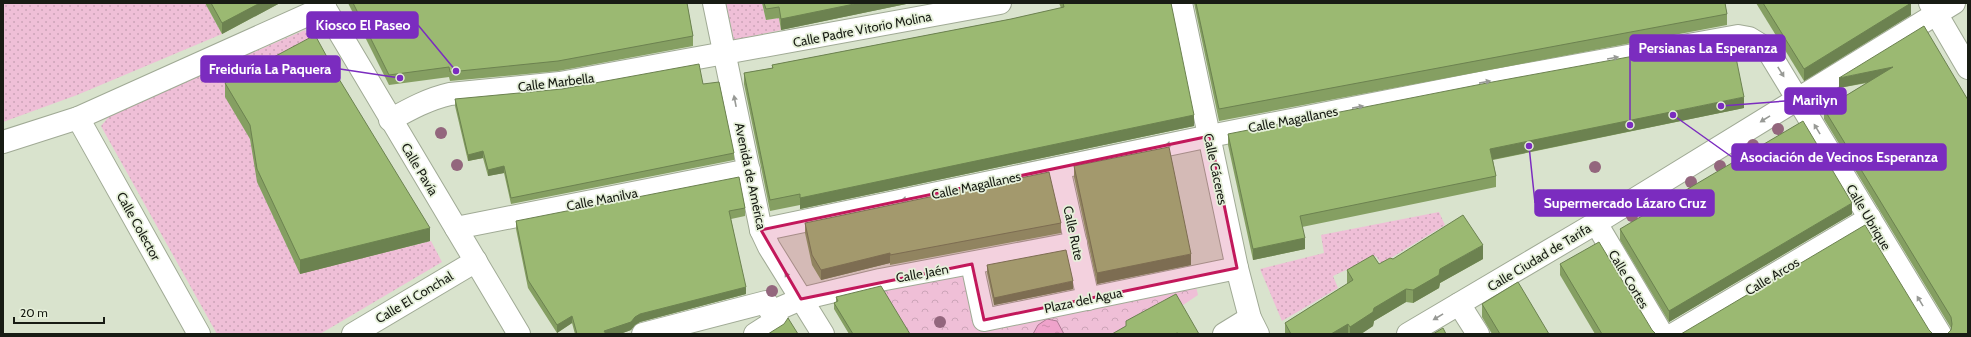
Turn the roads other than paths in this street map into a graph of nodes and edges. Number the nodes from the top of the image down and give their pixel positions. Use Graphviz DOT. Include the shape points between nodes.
graph roads {
  1 [pos="714,3"];
  2 [pos="1000,3"];
  3 [pos="1181,3"];
  4 [pos="323,5"];
  5 [pos="1940,7"];
  6 [pos="725,54"];
  7 [pos="1968,68"];
  8 [pos="1798,99"];
  9 [pos="78,118"];
  10 [pos="390,120"];
  11 [pos="1210,136"];
  12 [pos="3,142"];
  13 [pos="1060,168"];
  14 [pos="748,170"];
  15 [pos="1870,218"];
  16 [pos="1596,224"];
  17 [pos="456,228"];
  18 [pos="761,230"];
  19 [pos="1076,243"];
  20 [pos="476,261"];
  21 [pos="972,264"];
  22 [pos="1237,268"];
  23 [pos="801,299"];
  24 [pos="1088,299"];
  25 [pos="1459,304"];
  26 [pos="771,312"];
  27 [pos="1254,326"];
  28 [pos="1932,331"];
  29 [pos="199,334"];
  30 [pos="353,334"];
  31 [pos="519,334"];
  32 [pos="643,334"];
  33 [pos="755,334"];
  34 [pos="823,334"];
  35 [pos="1224,334"];
  36 [pos="1408,334"];
  37 [pos="1478,334"];
  38 [pos="1662,334"];
  39 [pos="1674,334"];
  1 -- 6 [label="street, Avenida de América"];
  2 -- 6 [label="street, Calle Padre Vitorio Molina"];
  3 -- 11 [label="street, Calle Cáceres"];
  4 -- 9 [label="street"];
  4 -- 10 [label="street, Calle Pavía"];
  5 -- 7 [label="street"];
  5 -- 8 [label="street, Calle Ciudad de Tarifa"];
  6 -- 10 [label="street, Calle Marbella" via="560,83 450,94 421,103"];
  14 -- 6 [label="street, Avenida de América, one-way"];
  11 -- 8 [label="street, Calle Magallanes, one-way" via="1727,37 1750,38 1767,50"];
  15 -- 8 [label="street, Calle Ubrique, one-way"];
  8 -- 16 [label="street, Calle Ciudad de Tarifa, one-way"];
  9 -- 12 [label="street"];
  9 -- 29 [label="street, Calle Colector"];
  10 -- 17 [label="street, Calle Pavía"];
  11 -- 13 [label="street, Calle Magallanes, one-way"];
  11 -- 22 [label="street, Calle Cáceres"];
  13 -- 18 [label="street, Calle Magallanes, one-way"];
  13 -- 19 [label="street, Calle Rute"];
  14 -- 17 [label="street, Calle Manilva"];
  14 -- 18 [label="street, Avenida de América"];
  28 -- 15 [label="street, Calle Ubrique, one-way"];
  15 -- 39 [label="street, Calle Arcos"];
  16 -- 25 [label="street, Calle Ciudad de Tarifa"];
  16 -- 38 [label="street, Calle Cortes"];
  17 -- 20 [label="street, Calle Pavía"];
  23 -- 18 [label="street, Avenida de América, one-way"];
  19 -- 21 [label="street, Calle Jaén"];
  19 -- 24 [label="street, Calle Rute"];
  20 -- 30 [label="street, Calle El Conchal"];
  20 -- 31 [label="street, Calle Pavía"];
  21 -- 23 [label="street, Calle Jaén" via="880,280"];
  21 -- 24 [label="street, Plaza del Agua" via="984,320"];
  22 -- 24 [label="street, Plaza del Agua"];
  22 -- 27 [label="street, Calle Cáceres"];
  23 -- 26 [label="street, Calle Jaén"];
  23 -- 34 [label="street, Avenida de América"];
  25 -- 36 [label="street, Calle Ciudad de Tarifa, one-way"];
  25 -- 37 [label="street"];
  26 -- 32 [label="street" via="766,302"];
  26 -- 33 [label="street" via="778,320"];
  27 -- 35 [label="street"];
}
